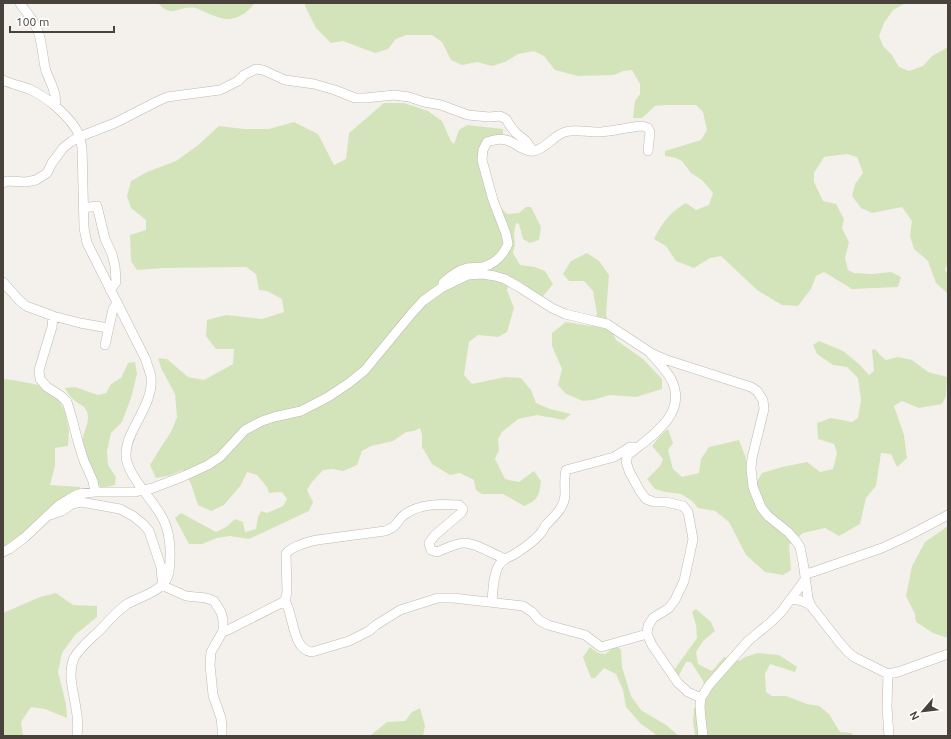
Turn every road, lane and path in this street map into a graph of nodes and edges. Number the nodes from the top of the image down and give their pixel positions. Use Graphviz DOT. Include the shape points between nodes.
graph roads {
  1 [pos="20,3"];
  2 [pos="3,80"];
  3 [pos="55,106"];
  4 [pos="77,132"];
  5 [pos="533,151"];
  6 [pos="648,152"];
  7 [pos="3,183"];
  8 [pos="83,208"];
  9 [pos="3,282"];
  10 [pos="441,288"];
  11 [pos="110,290"];
  12 [pos="118,303"];
  13 [pos="53,316"];
  14 [pos="108,328"];
  15 [pos="105,345"];
  16 [pos="651,353"];
  17 [pos="638,447"];
  18 [pos="144,490"];
  19 [pos="96,492"];
  20 [pos="49,515"];
  21 [pos="948,516"];
  22 [pos="3,552"];
  23 [pos="505,559"];
  24 [pos="805,577"];
  25 [pos="163,585"];
  26 [pos="790,600"];
  27 [pos="285,601"];
  28 [pos="492,602"];
  29 [pos="812,606"];
  30 [pos="223,631"];
  31 [pos="647,634"];
  32 [pos="948,654"];
  33 [pos="888,674"];
  34 [pos="701,698"];
  35 [pos="76,736"];
  36 [pos="222,736"];
  37 [pos="703,736"];
  38 [pos="890,736"];
  1 -- 3 [label="street" via="37,28 44,64 54,92"];
  2 -- 3 [label="street" via="30,89"];
  3 -- 4 [label="street"];
  4 -- 5 [label="street" via="115,123 167,97 220,90 256,69 284,80 314,84 355,98 394,95 441,105 468,115 489,118 500,116"];
  4 -- 7 [label="street" via="47,173 36,180"];
  4 -- 8 [label="street" via="82,147"];
  5 -- 6 [label="street" via="542,148 564,132 596,132 642,126 650,132"];
  5 -- 10 [label="street" via="506,140 488,142 483,150 482,160 508,244 503,254 490,265 466,268 455,273 443,282"];
  8 -- 11 [label="street" via="87,243"];
  8 -- 11 [label="street" via="97,206 105,239 116,266 116,282"];
  9 -- 13 [label="street" via="26,306"];
  10 -- 16 [label="street" via="468,275 482,274 505,279 565,314 607,324"];
  10 -- 18 [label="street" via="415,309 365,370 349,383 301,411 262,421 245,430 220,457 204,467"];
  11 -- 12 [label="street"];
  12 -- 14 [label="street" via="113,309"];
  12 -- 18 [label="street" via="151,375 152,388 128,440 126,454 131,473"];
  13 -- 14 [label="street"];
  13 -- 19 [label="street" via="39,370 40,379 67,402"];
  14 -- 15 [label="street"];
  16 -- 17 [label="street" via="670,377 676,399 669,418"];
  16 -- 24 [label="street" via="757,391 763,400 764,409 752,458 754,487 761,507 800,547"];
  17 -- 23 [label="street" via="630,447 614,457 566,470 562,506 536,537 523,549"];
  17 -- 31 [label="street" via="628,455 626,461 640,491 646,499 654,502 683,506 688,512 693,539 684,581 675,600 669,608 654,618 648,626"];
  18 -- 19 [label="street"];
  18 -- 25 [label="street" via="164,520 169,536 169,574"];
  19 -- 20 [label="street" via="78,494"];
  20 -- 22 [label="street" via="24,538"];
  20 -- 25 [label="street" via="62,512 72,504 81,502 120,509 133,516 149,531 160,562"];
  21 -- 24 [label="street" via="882,548"];
  23 -- 27 [label="street" via="465,542 437,552 431,550 429,543 435,535 463,509 459,505 430,505 412,510 399,519 394,527 385,531 306,542 288,550"];
  23 -- 28 [label="street" via="496,573"];
  24 -- 26 [label="street"];
  24 -- 29 [label="street" via="808,598"];
  25 -- 30 [label="street" via="186,596 214,601 221,612"];
  25 -- 35 [label="street" via="127,604 74,658 71,684 78,725"];
  26 -- 29 [label="street" via="802,600"];
  26 -- 34 [label="street" via="782,611 734,656"];
  27 -- 28 [label="street" via="296,638 307,652 349,641 400,610 438,598"];
  27 -- 30 [label="street"];
  28 -- 31 [label="street" via="523,606 548,625 585,635 601,647"];
  29 -- 33 [label="street" via="848,652"];
  30 -- 36 [label="street" via="211,652 210,665 213,695 221,718"];
  31 -- 34 [label="street" via="678,683 688,692"];
  32 -- 33 [label="street"];
  33 -- 38 [label="street" via="887,707"];
  34 -- 37 [label="street"];
}
